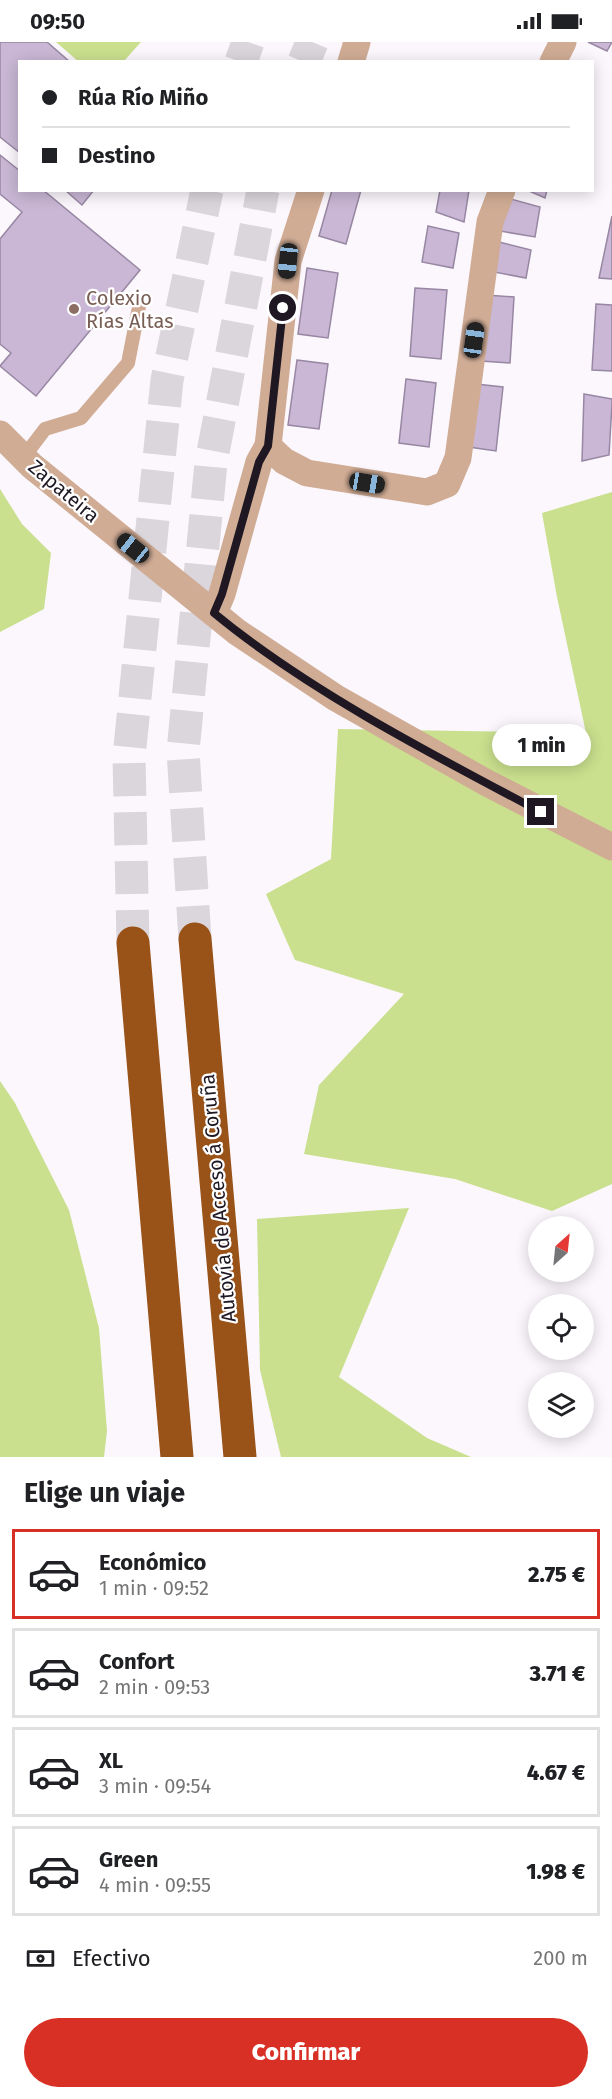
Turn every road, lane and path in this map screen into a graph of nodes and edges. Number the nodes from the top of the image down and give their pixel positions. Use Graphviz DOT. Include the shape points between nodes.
graph roads {
  1 [pos="357,42"];
  2 [pos="563,42"];
  3 [pos="352,60"];
  4 [pos="555,60"];
  5 [pos="310,192"];
  6 [pos="501,192"];
  7 [pos="139,307"];
  8 [pos="0,434"];
  9 [pos="268,446"];
  10 [pos="23,458"];
  11 [pos="214,613"];
  12 [pos="612,847"];
  13 [pos="195,939"];
  14 [pos="134,943"];
  15 [pos="177,1457"];
  16 [pos="240,1457"];
  1 -- 3 [label="street"];
  2 -- 4 [label="street"];
  5 -- 9 [label="street" via="288,261"];
  6 -- 9 [label="street" via="490,222 458,458 447,484 427,492 307,473 284,461"];
  7 -- 10 [label="lane" via="128,363 81,418 45,429"];
  8 -- 10 [label="street, Zapateira"];
  9 -- 11 [label="street" via="259,462"];
  10 -- 11 [label="street, Zapateira"];
  11 -- 12 [label="street, Zapateira" via="336,698 487,783"];
  13 -- 16 [label="highway, Autovía de Acceso á Coruña"];
  14 -- 15 [label="highway"];
}
